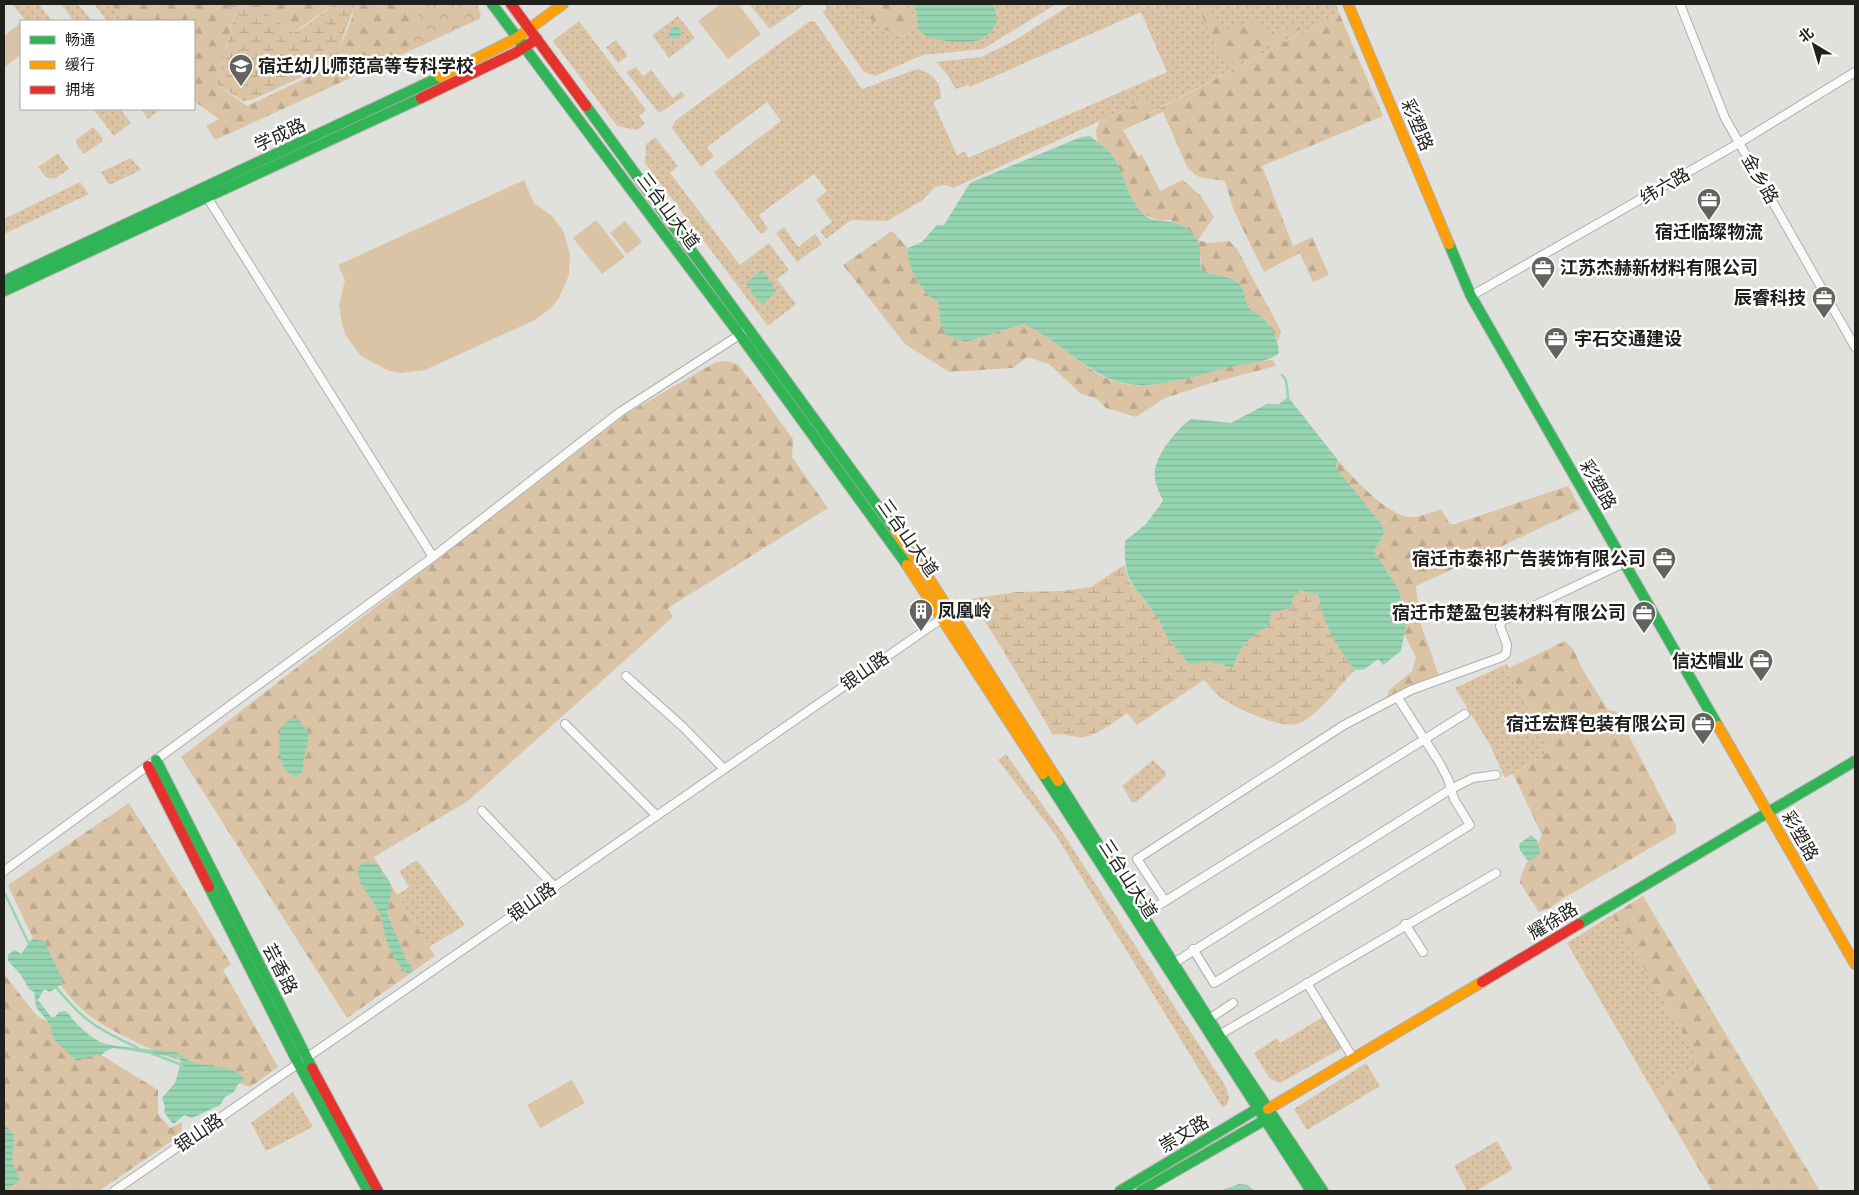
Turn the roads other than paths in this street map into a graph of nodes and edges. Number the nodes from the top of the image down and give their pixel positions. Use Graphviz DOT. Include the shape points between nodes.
graph roads {
  1 [pos="492,4"];
  2 [pos="511,4"];
  3 [pos="562,4"];
  4 [pos="1348,4"];
  5 [pos="1680,4"];
  6 [pos="530,28"];
  7 [pos="517,38"];
  8 [pos="537,39"];
  9 [pos="525,48"];
  10 [pos="1855,72"];
  11 [pos="1739,143"];
  12 [pos="207,197"];
  13 [pos="4,281"];
  14 [pos="4,291"];
  15 [pos="1471,296"];
  16 [pos="749,328"];
  17 [pos="740,335"];
  18 [pos="1855,347"];
  19 [pos="433,557"];
  20 [pos="1624,563"];
  21 [pos="946,615"];
  22 [pos="626,676"];
  23 [pos="1398,698"];
  24 [pos="1465,714"];
  25 [pos="565,724"];
  26 [pos="1423,740"];
  27 [pos="1855,761"];
  28 [pos="152,763"];
  29 [pos="724,769"];
  30 [pos="1496,775"];
  31 [pos="1451,789"];
  32 [pos="482,811"];
  33 [pos="1768,812"];
  34 [pos="657,816"];
  35 [pos="4,871"];
  36 [pos="1496,873"];
  37 [pos="555,887"];
  38 [pos="1165,901"];
  39 [pos="1143,915"];
  40 [pos="1405,924"];
  41 [pos="1193,949"];
  42 [pos="1424,952"];
  43 [pos="1174,963"];
  44 [pos="1855,964"];
  45 [pos="1307,983"];
  46 [pos="1233,1003"];
  47 [pos="1209,1019"];
  48 [pos="1220,1034"];
  49 [pos="1353,1058"];
  50 [pos="303,1061"];
  51 [pos="1265,1112"];
  52 [pos="114,1191"];
  53 [pos="368,1191"];
  54 [pos="378,1191"];
  55 [pos="1120,1191"];
  56 [pos="1141,1191"];
  57 [pos="1311,1191"];
  58 [pos="1322,1191"];
  1 -- 7 [label="main road, 三台山大道"];
  2 -- 6 [label="main road, 三台山大道"];
  3 -- 6 [label="main road, 学成路"];
  4 -- 15 [label="main road, 彩塑路"];
  5 -- 11 [label="street, 金乡路" via="1725,118"];
  6 -- 7 [label="main road, 学成路"];
  6 -- 8 [label="main road, 三台山大道"];
  7 -- 9 [label="main road, 三台山大道"];
  7 -- 13 [label="main road, 学成路" via="394,100"];
  8 -- 9 [label="main road, 学成路"];
  8 -- 16 [label="main road, 三台山大道"];
  9 -- 12 [label="main road, 学成路"];
  9 -- 17 [label="main road, 三台山大道"];
  10 -- 11 [label="street, 纬六路"];
  11 -- 15 [label="street, 纬六路"];
  11 -- 18 [label="street, 金乡路"];
  12 -- 14 [label="main road, 学成路"];
  12 -- 19 [label="street"];
  15 -- 20 [label="main road, 彩塑路"];
  16 -- 17 [label="street"];
  16 -- 21 [label="main road, 三台山大道" via="882,513"];
  17 -- 19 [label="street" via="620,412"];
  17 -- 21 [label="main road, 三台山大道"];
  19 -- 28 [label="street"];
  20 -- 23 [label="street" via="1502,621 1500,626 1507,646 1502,657 1411,690"];
  20 -- 33 [label="main road, 彩塑路"];
  21 -- 29 [label="street, 银山路"];
  21 -- 39 [label="main road, 三台山大道"];
  21 -- 51 [label="main road, 三台山大道"];
  22 -- 29 [label="street"];
  23 -- 26 [label="street"];
  23 -- 38 [label="street" via="1344,725 1137,859"];
  24 -- 26 [label="street"];
  25 -- 34 [label="street"];
  26 -- 31 [label="street" via="1439,762"];
  26 -- 38 [label="street"];
  27 -- 33 [label="main road, 耀徐路"];
  28 -- 35 [label="street"];
  28 -- 50 [label="main road, 芸香路"];
  29 -- 34 [label="street, 银山路"];
  30 -- 31 [label="street" via="1473,778"];
  31 -- 41 [label="street"];
  31 -- 41 [label="street" via="1470,825 1214,982"];
  32 -- 37 [label="street"];
  33 -- 44 [label="main road, 彩塑路"];
  33 -- 49 [label="main road, 耀徐路"];
  34 -- 37 [label="street, 银山路"];
  36 -- 40 [label="street"];
  37 -- 50 [label="street, 银山路"];
  38 -- 39 [label="street"];
  39 -- 43 [label="main road, 三台山大道"];
  40 -- 42 [label="street"];
  40 -- 45 [label="street"];
  41 -- 43 [label="street"];
  43 -- 47 [label="main road, 三台山大道"];
  45 -- 48 [label="street"];
  45 -- 49 [label="street"];
  46 -- 47 [label="street"];
  47 -- 48 [label="main road, 三台山大道"];
  48 -- 51 [label="main road, 三台山大道"];
  49 -- 51 [label="main road, 耀徐路"];
  50 -- 52 [label="street, 银山路"];
  50 -- 53 [label="main road, 芸香路"];
  50 -- 54 [label="main road, 芸香路"];
  51 -- 55 [label="main road, 崇文路"];
  51 -- 56 [label="main road, 崇文路"];
  51 -- 57 [label="main road, 三台山大道"];
  51 -- 58 [label="main road, 三台山大道"];
}
